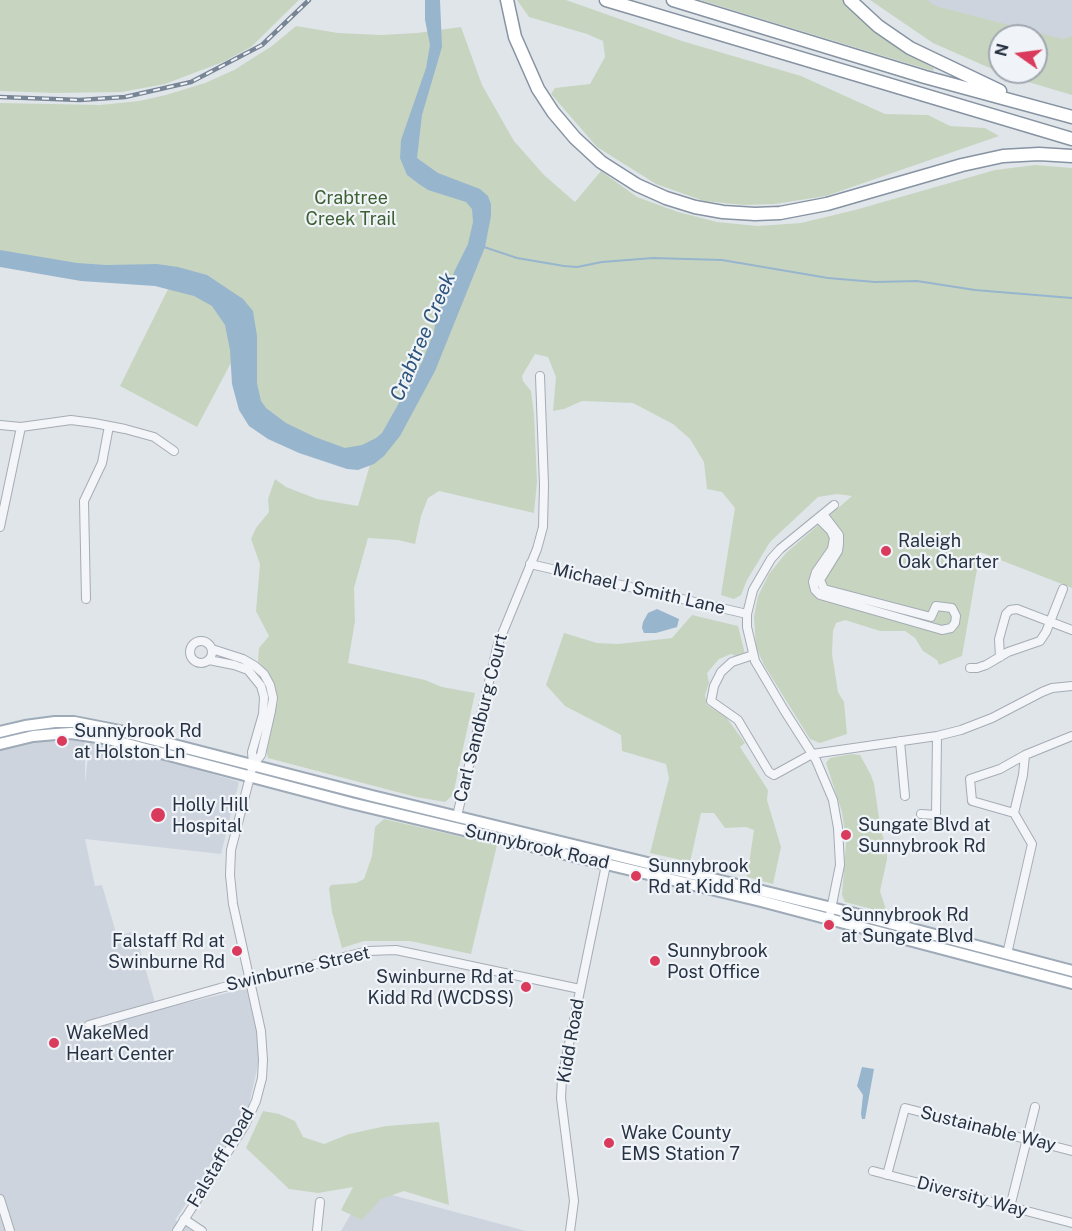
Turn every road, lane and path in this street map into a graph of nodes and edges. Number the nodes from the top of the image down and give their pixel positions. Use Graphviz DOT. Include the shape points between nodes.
graph roads {
  1 [pos="507,0"];
  2 [pos="606,0"];
  3 [pos="673,0"];
  4 [pos="850,0"];
  5 [pos="1031,105"];
  6 [pos="1072,117"];
  7 [pos="1072,139"];
  8 [pos="1072,156"];
  9 [pos="540,376"];
  10 [pos="0,425"];
  11 [pos="109,426"];
  12 [pos="21,427"];
  13 [pos="174,451"];
  14 [pos="834,506"];
  15 [pos="821,516"];
  16 [pos="0,527"];
  17 [pos="531,564"];
  18 [pos="1063,589"];
  19 [pos="86,599"];
  20 [pos="747,614"];
  21 [pos="1050,621"];
  22 [pos="1072,630"];
  23 [pos="212,650"];
  24 [pos="753,655"];
  25 [pos="1000,657"];
  26 [pos="209,660"];
  27 [pos="970,668"];
  28 [pos="1072,686"];
  29 [pos="0,732"];
  30 [pos="937,736"];
  31 [pos="1072,736"];
  32 [pos="900,741"];
  33 [pos="0,744"];
  34 [pos="812,754"];
  35 [pos="1025,755"];
  36 [pos="254,765"];
  37 [pos="250,776"];
  38 [pos="905,796"];
  39 [pos="1014,813"];
  40 [pos="401,814"];
  41 [pos="921,814"];
  42 [pos="457,816"];
  43 [pos="608,858"];
  44 [pos="832,908"];
  45 [pos="830,919"];
  46 [pos="1007,954"];
  47 [pos="1071,975"];
  48 [pos="251,980"];
  49 [pos="580,989"];
  50 [pos="89,1025"];
  51 [pos="1035,1107"];
  52 [pos="1027,1139"];
  53 [pos="1072,1150"];
  54 [pos="873,1171"];
  55 [pos="887,1175"];
  56 [pos="0,1200"];
  57 [pos="320,1202"];
  58 [pos="1010,1207"];
  59 [pos="184,1219"];
  60 [pos="1072,1222"];
  61 [pos="10,1231"];
  62 [pos="177,1231"];
  63 [pos="202,1231"];
  64 [pos="317,1231"];
  65 [pos="570,1231"];
  1 -- 8 [label="highway" via="515,37 538,89 575,138 601,162 637,185 695,207 723,212 780,213 1003,156"];
  2 -- 7 [label="highway"];
  3 -- 5 [label="highway"];
  4 -- 5 [label="highway" via="910,48"];
  5 -- 6 [label="highway"];
  9 -- 17 [label="street, Carl Sandburg Court" via="543,527"];
  10 -- 12 [label="street"];
  11 -- 12 [label="street" via="71,420"];
  11 -- 13 [label="street" via="154,437"];
  11 -- 19 [label="street" via="102,463 84,501"];
  12 -- 16 [label="street"];
  14 -- 15 [label="street"];
  15 -- 15 [label="street" via="834,538 813,582 820,595 942,630 951,628 956,616 952,609 936,606 931,617 824,589 820,580 837,551 839,536"];
  15 -- 20 [label="street" via="771,559 757,581"];
  17 -- 20 [label="street, Michael J Smith Lane"];
  17 -- 42 [label="street, Carl Sandburg Court" via="498,644"];
  18 -- 21 [label="street"];
  20 -- 24 [label="street"];
  21 -- 22 [label="street"];
  21 -- 25 [label="street" via="1040,641"];
  21 -- 25 [label="street" via="1017,609 1008,612 999,639"];
  23 -- 26 [label="street"];
  23 -- 26 [label="street, Falstaff Road" via="202,641 190,648 195,662"];
  23 -- 36 [label="street, Falstaff Road" via="255,666 270,685 272,711 261,755"];
  24 -- 34 [label="street"];
  24 -- 34 [label="street" via="732,662 721,672 711,701 738,720 774,775"];
  25 -- 27 [label="street"];
  26 -- 36 [label="street, Falstaff Road" via="248,670 261,686 264,705 252,752"];
  28 -- 30 [label="street" via="1052,688 977,725"];
  29 -- 36 [label="main road, Sunnybrook Road" via="74,722"];
  30 -- 32 [label="street"];
  30 -- 41 [label="street" via="936,815"];
  31 -- 35 [label="street"];
  32 -- 34 [label="street"];
  32 -- 38 [label="street"];
  33 -- 37 [label="main road, Sunnybrook Road" via="33,736 88,735"];
  34 -- 44 [label="street" via="831,794 838,828 840,865"];
  35 -- 39 [label="street"];
  35 -- 39 [label="street" via="970,779 972,801"];
  36 -- 37 [label="street, Falstaff Road"];
  36 -- 42 [label="main road, Sunnybrook Road"];
  37 -- 40 [label="main road, Sunnybrook Road"];
  37 -- 48 [label="street, Falstaff Road" via="233,844 230,875 234,912"];
  39 -- 46 [label="street" via="1032,844"];
  40 -- 42 [label="main road" via="447,819"];
  40 -- 43 [label="main road, Sunnybrook Road"];
  42 -- 43 [label="main road, Sunnybrook Road"];
  43 -- 44 [label="main road, Sunnybrook Road"];
  43 -- 45 [label="main road, Sunnybrook Road"];
  43 -- 49 [label="street, Kidd Road"];
  44 -- 45 [label="street"];
  44 -- 46 [label="main road, Sunnybrook Road"];
  45 -- 47 [label="main road, Sunnybrook Road"];
  46 -- 47 [label="main road, Sunnybrook Road"];
  48 -- 49 [label="street, Swinburne Street" via="355,953 396,950"];
  48 -- 50 [label="street, Swinburne Street"];
  48 -- 59 [label="street, Falstaff Road" via="263,1060 256,1101 245,1125"];
  49 -- 65 [label="street, Kidd Road" via="561,1098 574,1201"];
  51 -- 52 [label="street"];
  52 -- 53 [label="street, Sustainable Way"];
  52 -- 55 [label="street, Sustainable Way" via="905,1108"];
  52 -- 58 [label="street"];
  54 -- 55 [label="street, Diversity Way"];
  55 -- 58 [label="street, Diversity Way"];
  56 -- 61 [label="street"];
  57 -- 64 [label="street"];
  58 -- 60 [label="street, Diversity Way"];
  59 -- 62 [label="street, Falstaff Road"];
  59 -- 63 [label="street"];
}
